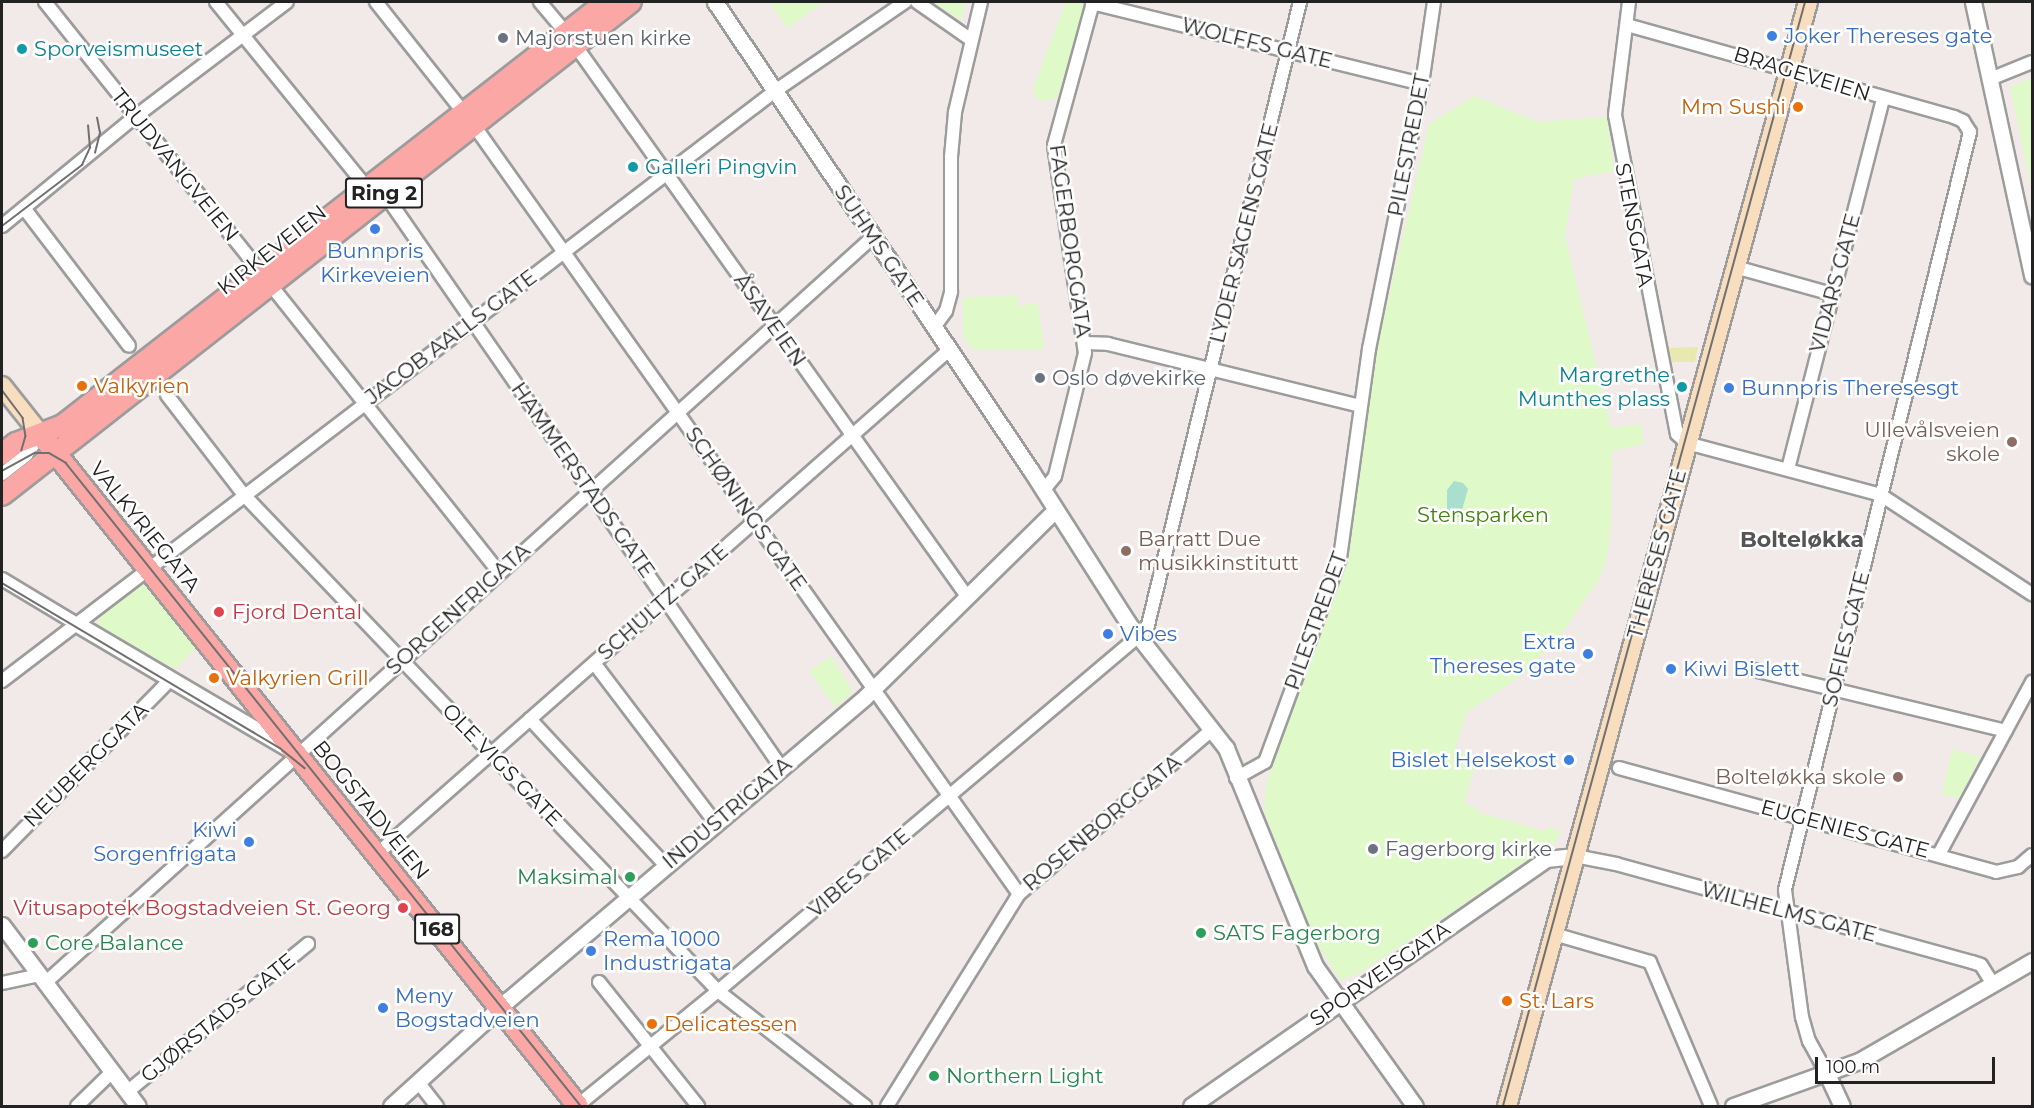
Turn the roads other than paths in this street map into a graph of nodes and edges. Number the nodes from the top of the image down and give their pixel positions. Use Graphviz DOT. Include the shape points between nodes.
graph roads {
  1 [pos="45,2"];
  2 [pos="216,2"];
  3 [pos="287,2"];
  4 [pos="376,2"];
  5 [pos="540,2"];
  6 [pos="606,2"];
  7 [pos="631,2"];
  8 [pos="715,2"];
  9 [pos="905,2"];
  10 [pos="917,2"];
  11 [pos="981,2"];
  12 [pos="1092,2"];
  13 [pos="1300,2"];
  14 [pos="1434,2"];
  15 [pos="1629,2"];
  16 [pos="1808,2"];
  17 [pos="1973,2"];
  18 [pos="1627,25"];
  19 [pos="244,34"];
  20 [pos="571,39"];
  21 [pos="970,39"];
  22 [pos="1288,51"];
  23 [pos="2032,62"];
  24 [pos="1789,69"];
  25 [pos="1990,79"];
  26 [pos="1422,84"];
  27 [pos="775,91"];
  28 [pos="1883,98"];
  29 [pos="136,116"];
  30 [pos="468,118"];
  31 [pos="1970,132"];
  32 [pos="667,174"];
  33 [pos="376,190"];
  34 [pos="24,208"];
  35 [pos="2,226"];
  36 [pos="873,237"];
  37 [pos="563,251"];
  38 [pos="1735,267"];
  39 [pos="2032,276"];
  40 [pos="265,277"];
  41 [pos="1832,294"];
  42 [pos="473,322"];
  43 [pos="775,325"];
  44 [pos="934,326"];
  45 [pos="1085,343"];
  46 [pos="129,346"];
  47 [pos="948,350"];
  48 [pos="1210,369"];
  49 [pos="2,386"];
  50 [pos="167,395"];
  51 [pos="364,404"];
  52 [pos="1361,406"];
  53 [pos="678,413"];
  54 [pos="41,435"];
  55 [pos="850,435"];
  56 [pos="1687,442"];
  57 [pos="55,452"];
  58 [pos="2,454"];
  59 [pos="1788,469"];
  60 [pos="2,474"];
  61 [pos="590,490"];
  62 [pos="1043,490"];
  63 [pos="2,495"];
  64 [pos="244,495"];
  65 [pos="1881,495"];
  66 [pos="1054,510"];
  67 [pos="754,521"];
  68 [pos="148,569"];
  69 [pos="499,572"];
  70 [pos="2,579"];
  71 [pos="2032,594"];
  72 [pos="966,595"];
  73 [pos="665,599"];
  74 [pos="77,624"];
  75 [pos="1139,638"];
  76 [pos="401,661"];
  77 [pos="594,663"];
  78 [pos="1750,669"];
  79 [pos="171,679"];
  80 [pos="2,681"];
  81 [pos="2032,682"];
  82 [pos="1834,688"];
  83 [pos="873,689"];
  84 [pos="530,719"];
  85 [pos="1212,730"];
  86 [pos="2006,731"];
  87 [pos="489,753"];
  88 [pos="297,754"];
  89 [pos="782,767"];
  90 [pos="1619,768"];
  91 [pos="1236,778"];
  92 [pos="950,797"];
  93 [pos="1803,819"];
  94 [pos="716,824"];
  95 [pos="2,851"];
  96 [pos="377,854"];
  97 [pos="1939,854"];
  98 [pos="2032,855"];
  99 [pos="1575,856"];
  100 [pos="666,866"];
  101 [pos="1019,894"];
  102 [pos="629,898"];
  103 [pos="1786,911"];
  104 [pos="2,925"];
  105 [pos="1554,934"];
  106 [pos="308,944"];
  107 [pos="2032,961"];
  108 [pos="42,979"];
  109 [pos="2,982"];
  110 [pos="599,982"];
  111 [pos="1993,984"];
  112 [pos="718,991"];
  113 [pos="1340,1002"];
  114 [pos="499,1009"];
  115 [pos="651,1047"];
  116 [pos="112,1072"];
  117 [pos="1827,1074"];
  118 [pos="418,1082"];
  119 [pos="127,1092"];
  120 [pos="577,1106"];
  121 [pos="76,1107"];
  122 [pos="138,1107"];
  123 [pos="391,1107"];
  124 [pos="437,1107"];
  125 [pos="698,1107"];
  126 [pos="865,1107"];
  127 [pos="887,1107"];
  128 [pos="1191,1107"];
  129 [pos="1415,1107"];
  130 [pos="1507,1107"];
  131 [pos="1711,1107"];
  132 [pos="1734,1107"];
  133 [pos="1842,1107"];
  1 -- 29 [label="street, TRUDVANGVEIEN"];
  2 -- 19 [label="street, HAMMERSTADS GATE"];
  3 -- 19 [label="street"];
  4 -- 30 [label="street, SCHØNINGS GATE"];
  5 -- 20 [label="street, ÅSAVEIEN"];
  6 -- 20 [label="main road, KIRKEVEIEN / Ring 2"];
  7 -- 20 [label="main road, KIRKEVEIEN / Ring 2"];
  8 -- 27 [label="street, SUHMS GATE"];
  9 -- 27 [label="street, JACOB AALLS GATE"];
  10 -- 21 [label="street"];
  11 -- 21 [label="street"];
  12 -- 22 [label="street, WOLFFS GATE"];
  12 -- 45 [label="street, FAGERBORGGATA" via="1054,145"];
  13 -- 22 [label="street, LYDER SAGENS GATE"];
  14 -- 26 [label="street, PILESTREDET"];
  15 -- 18 [label="street, STENSGATA"];
  16 -- 24 [label="main road, THERESES GATE"];
  17 -- 25 [label="street"];
  18 -- 24 [label="street, BRAGEVEIEN"];
  18 -- 56 [label="street, STENSGATA" via="1615,115 1620,155 1670,413 1677,434"];
  19 -- 29 [label="street"];
  19 -- 33 [label="street, HAMMERSTADS GATE"];
  20 -- 30 [label="main road, KIRKEVEIEN / Ring 2"];
  20 -- 32 [label="street, ÅSAVEIEN"];
  21 -- 44 [label="street" via="956,102 951,157 951,292 946,311"];
  22 -- 26 [label="street, WOLFFS GATE"];
  22 -- 48 [label="street, LYDER SAGENS GATE"];
  23 -- 25 [label="street"];
  24 -- 28 [label="street, BRAGEVEIEN"];
  24 -- 38 [label="main road, THERESES GATE"];
  25 -- 39 [label="street"];
  26 -- 52 [label="street, PILESTREDET"];
  27 -- 32 [label="street, JACOB AALLS GATE"];
  27 -- 36 [label="street, SUHMS GATE"];
  28 -- 31 [label="street, BRAGEVEIEN" via="1954,117 1963,121"];
  28 -- 41 [label="street, VIDARS GATE"];
  29 -- 34 [label="street"];
  29 -- 40 [label="street, TRUDVANGVEIEN"];
  30 -- 33 [label="main road, KIRKEVEIEN / Ring 2"];
  30 -- 37 [label="street, SCHØNINGS GATE"];
  31 -- 65 [label="street, SOFIES GATE"];
  32 -- 37 [label="street, JACOB AALLS GATE"];
  32 -- 43 [label="street, ÅSAVEIEN"];
  33 -- 40 [label="main road, KIRKEVEIEN / Ring 2"];
  33 -- 42 [label="street, HAMMERSTADS GATE"];
  34 -- 35 [label="street"];
  34 -- 46 [label="street"];
  36 -- 43 [label="street, SORGENFRIGATA"];
  36 -- 44 [label="street, SUHMS GATE"];
  37 -- 42 [label="street, JACOB AALLS GATE"];
  37 -- 53 [label="street, SCHØNINGS GATE"];
  38 -- 41 [label="street"];
  38 -- 56 [label="main road, THERESES GATE"];
  40 -- 51 [label="street, TRUDVANGVEIEN"];
  40 -- 54 [label="main road, KIRKEVEIEN / Ring 2" via="63,425"];
  40 -- 57 [label="main road, KIRKEVEIEN / Ring 2"];
  41 -- 59 [label="street, VIDARS GATE"];
  42 -- 51 [label="street, JACOB AALLS GATE"];
  42 -- 61 [label="street, HAMMERSTADS GATE"];
  43 -- 53 [label="street, SORGENFRIGATA"];
  43 -- 55 [label="street, ÅSAVEIEN"];
  44 -- 47 [label="street, SUHMS GATE"];
  45 -- 48 [label="street" via="1102,343"];
  45 -- 62 [label="street, FAGERBORGGATA" via="1055,476"];
  47 -- 55 [label="street, SCHULTZ’ GATE"];
  47 -- 62 [label="street, SUHMS GATE"];
  48 -- 52 [label="street"];
  48 -- 75 [label="street, LYDER SAGENS GATE" via="1151,618"];
  49 -- 54 [label="main road, VALKYRIEGATA"];
  50 -- 64 [label="street, OLE VIGS GATE"];
  51 -- 64 [label="street, JACOB AALLS GATE"];
  51 -- 69 [label="street, TRUDVANGVEIEN"];
  52 -- 91 [label="street, PILESTREDET" via="1340,558 1265,762"];
  53 -- 61 [label="street, SORGENFRIGATA"];
  53 -- 67 [label="street, SCHØNINGS GATE"];
  54 -- 57 [label="main road, VALKYRIEGATA / 168"];
  54 -- 58 [label="main road, KIRKEVEIEN / Ring 2" via="24,439"];
  54 -- 60 [label="street, KIRKEVEIEN" via="26,455"];
  55 -- 67 [label="street, SCHULTZ’ GATE"];
  55 -- 72 [label="street, ÅSAVEIEN"];
  56 -- 59 [label="street"];
  56 -- 99 [label="main road, THERESES GATE"];
  57 -- 63 [label="main road, KIRKEVEIEN / Ring 2"];
  57 -- 68 [label="main road, VALKYRIEGATA / 168"];
  59 -- 65 [label="street"];
  61 -- 69 [label="street, SORGENFRIGATA"];
  61 -- 73 [label="street, HAMMERSTADS GATE"];
  62 -- 66 [label="street"];
  64 -- 68 [label="street, JACOB AALLS GATE"];
  64 -- 76 [label="street, OLE VIGS GATE"];
  65 -- 71 [label="street"];
  65 -- 82 [label="street, SOFIES GATE"];
  66 -- 72 [label="street, INDUSTRIGATA"];
  66 -- 75 [label="street"];
  67 -- 73 [label="street, SCHULTZ’ GATE"];
  67 -- 83 [label="street, SCHØNINGS GATE"];
  68 -- 74 [label="street, JACOB AALLS GATE"];
  68 -- 88 [label="main road, VALKYRIEGATA / 168"];
  69 -- 76 [label="street, SORGENFRIGATA"];
  70 -- 74 [label="street, BOGSTADVEIEN"];
  72 -- 83 [label="street, INDUSTRIGATA"];
  73 -- 77 [label="street, SCHULTZ’ GATE"];
  73 -- 89 [label="street, HAMMERSTADS GATE"];
  74 -- 79 [label="street, BOGSTADVEIEN"];
  74 -- 80 [label="street, JACOB AALLS GATE"];
  75 -- 85 [label="street"];
  75 -- 92 [label="street, VIBES GATE"];
  76 -- 87 [label="street, OLE VIGS GATE"];
  76 -- 88 [label="street, SORGENFRIGATA"];
  77 -- 84 [label="street, SCHULTZ’ GATE"];
  77 -- 94 [label="street"];
  78 -- 82 [label="street"];
  79 -- 88 [label="street, BOGSTADVEIEN"];
  79 -- 95 [label="street, NEUBERGGATA"];
  81 -- 86 [label="street"];
  82 -- 86 [label="street"];
  82 -- 93 [label="street, SOFIES GATE"];
  83 -- 89 [label="street, INDUSTRIGATA"];
  83 -- 92 [label="street, SCHØNINGS GATE"];
  84 -- 87 [label="street, SCHULTZ’ GATE"];
  84 -- 100 [label="street"];
  85 -- 91 [label="street" via="1226,748"];
  85 -- 101 [label="street, ROSENBORGGATA"];
  86 -- 97 [label="street"];
  87 -- 96 [label="street, SCHULTZ’ GATE"];
  87 -- 102 [label="street, OLE VIGS GATE"];
  88 -- 96 [label="main road, BOGSTADVEIEN / 168"];
  88 -- 108 [label="street, SORGENFRIGATA"];
  89 -- 94 [label="street, INDUSTRIGATA"];
  90 -- 93 [label="street, EUGENIES GATE"];
  91 -- 113 [label="street" via="1304,945"];
  92 -- 101 [label="street, SCHØNINGS GATE"];
  92 -- 112 [label="street, VIBES GATE"];
  93 -- 97 [label="street, EUGENIES GATE"];
  93 -- 103 [label="street, SOFIES GATE" via="1785,890"];
  94 -- 100 [label="street, INDUSTRIGATA"];
  96 -- 114 [label="main road, BOGSTADVEIEN / 168"];
  97 -- 98 [label="street, EUGENIES GATE" via="2001,872 2018,867"];
  99 -- 103 [label="street, WILHELMS GATE"];
  99 -- 105 [label="main road, THERESES GATE"];
  99 -- 113 [label="street, SPORVEISGATA" via="1546,859"];
  100 -- 102 [label="street, INDUSTRIGATA"];
  101 -- 127 [label="street, ROSENBORGGATA"];
  102 -- 112 [label="street, OLE VIGS GATE"];
  102 -- 114 [label="street, INDUSTRIGATA"];
  103 -- 111 [label="street, WILHELMS GATE" via="1981,965"];
  103 -- 117 [label="street, SOFIES GATE" via="1804,1029"];
  104 -- 108 [label="street"];
  105 -- 130 [label="main road, THERESES GATE"];
  105 -- 131 [label="street" via="1650,962"];
  106 -- 119 [label="street, GJØRSTADS GATE"];
  107 -- 111 [label="street"];
  108 -- 109 [label="street"];
  108 -- 116 [label="street"];
  110 -- 115 [label="street"];
  111 -- 117 [label="street"];
  112 -- 115 [label="street, VIBES GATE"];
  112 -- 126 [label="street, OLE VIGS GATE"];
  113 -- 128 [label="street, SPORVEISGATA"];
  113 -- 129 [label="street"];
  114 -- 118 [label="street, INDUSTRIGATA"];
  114 -- 120 [label="main road, BOGSTADVEIEN / 168"];
  115 -- 120 [label="street, VIBES GATE"];
  115 -- 125 [label="street"];
  116 -- 119 [label="street"];
  116 -- 121 [label="street"];
  117 -- 132 [label="street"];
  117 -- 133 [label="street, SOFIES GATE"];
  118 -- 123 [label="street, INDUSTRIGATA"];
  118 -- 124 [label="street"];
  119 -- 122 [label="street"];
}
